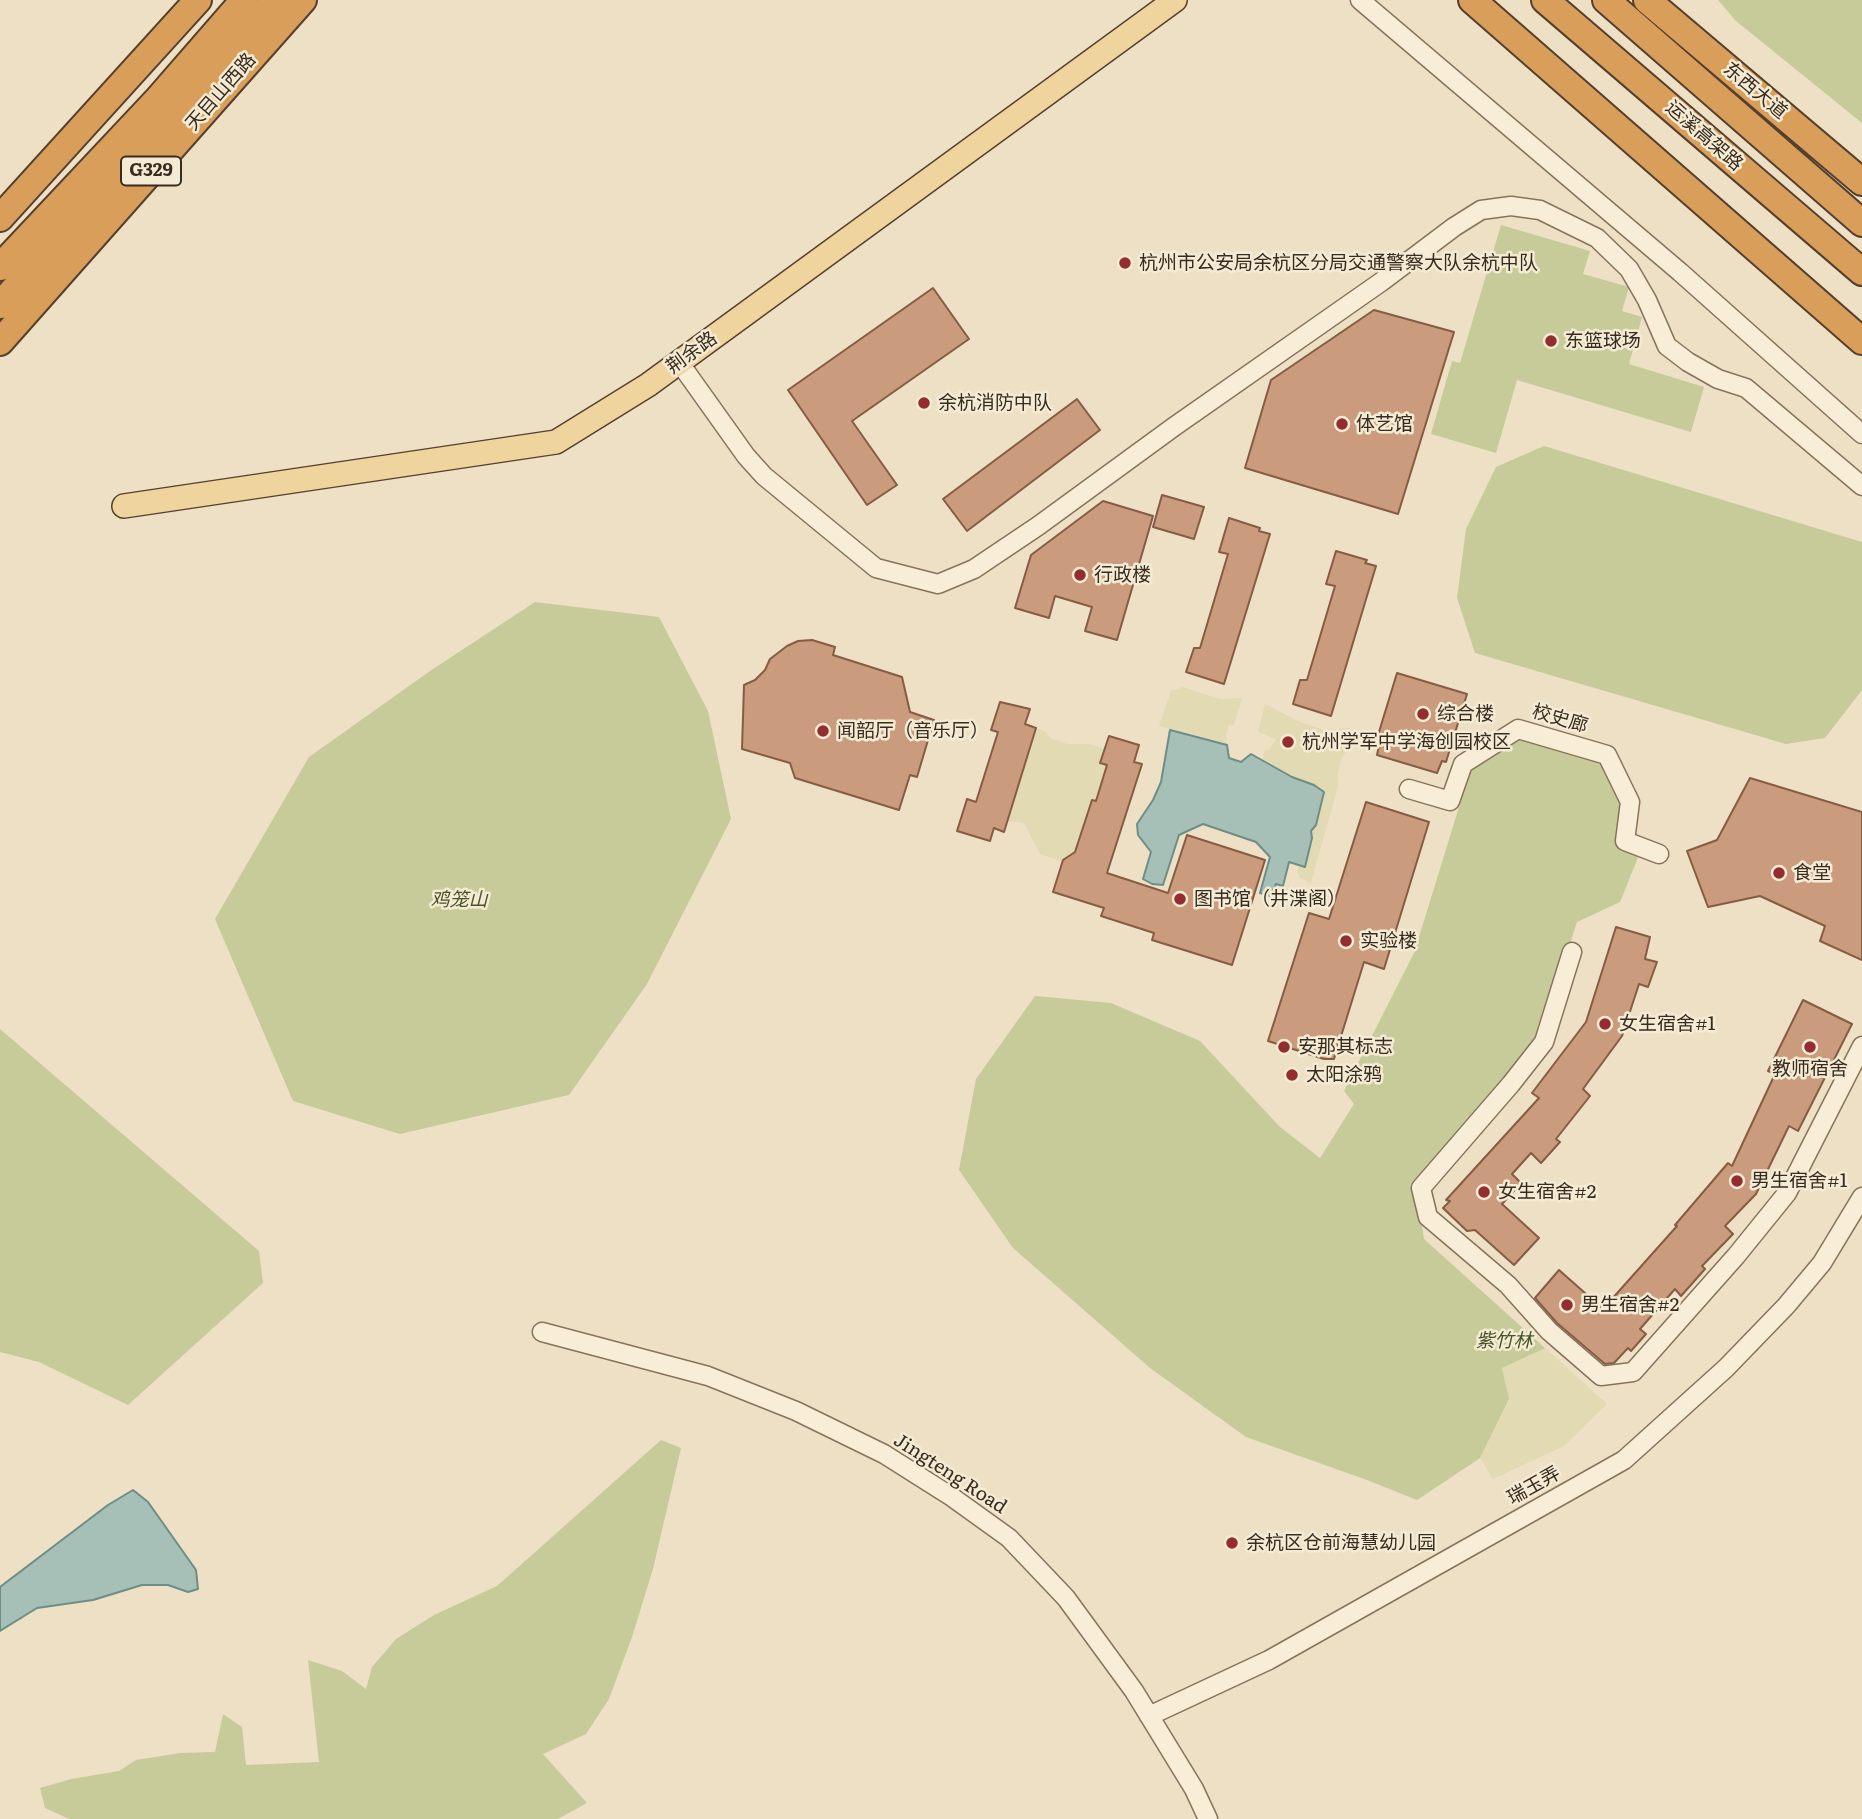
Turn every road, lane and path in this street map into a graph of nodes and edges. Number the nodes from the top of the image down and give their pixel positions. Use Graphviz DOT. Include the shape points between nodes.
graph roads {
  1 [pos="198,0"];
  2 [pos="244,0"];
  3 [pos="275,0"];
  4 [pos="303,0"];
  5 [pos="1175,0"];
  6 [pos="1360,0"];
  7 [pos="1472,0"];
  8 [pos="1545,0"];
  9 [pos="1606,0"];
  10 [pos="1647,0"];
  11 [pos="1862,182"];
  12 [pos="0,218"];
  13 [pos="1862,223"];
  14 [pos="0,267"];
  15 [pos="1862,272"];
  16 [pos="0,306"];
  17 [pos="1862,341"];
  18 [pos="0,342"];
  19 [pos="679,362"];
  20 [pos="1862,434"];
  21 [pos="1862,486"];
  22 [pos="124,506"];
  23 [pos="1409,789"];
  24 [pos="1659,854"];
  25 [pos="1572,952"];
  26 [pos="1862,1046"];
  27 [pos="1862,1197"];
  28 [pos="542,1332"];
  29 [pos="1149,1716"];
  30 [pos="1208,1819"];
  1 -- 12 [label="highway"];
  2 -- 14 [label="highway"];
  3 -- 16 [label="highway"];
  4 -- 18 [label="highway, 天目山西路 / G329"];
  5 -- 19 [label="main road, 荆余路"];
  6 -- 20 [label="street" via="1680,272"];
  7 -- 17 [label="highway"];
  8 -- 15 [label="highway, 运溪高架路"];
  9 -- 13 [label="highway, 运溪高架路"];
  10 -- 11 [label="highway, 东西大道"];
  19 -- 21 [label="street" via="746,456 773,484 876,568 938,584 974,569 1038,526 1454,227 1481,210 1511,206 1540,210 1597,238 1629,269 1667,346 1718,379 1746,388"];
  19 -- 22 [label="main road, 荆余路" via="556,442"];
  23 -- 24 [label="street, 校史廊" via="1450,801 1463,764 1518,729 1608,755 1630,802 1625,841"];
  25 -- 26 [label="street" via="1544,1042 1421,1188 1428,1217 1508,1285 1549,1331 1601,1376 1633,1372 1787,1193"];
  27 -- 29 [label="street, 瑞玉弄" via="1822,1263 1786,1306 1726,1368 1624,1460 1269,1660"];
  28 -- 29 [label="street, Jingteng Road" via="708,1376 796,1410 884,1454 952,1497 1009,1538 1066,1598"];
  29 -- 30 [label="street, Jingteng Road"];
}
